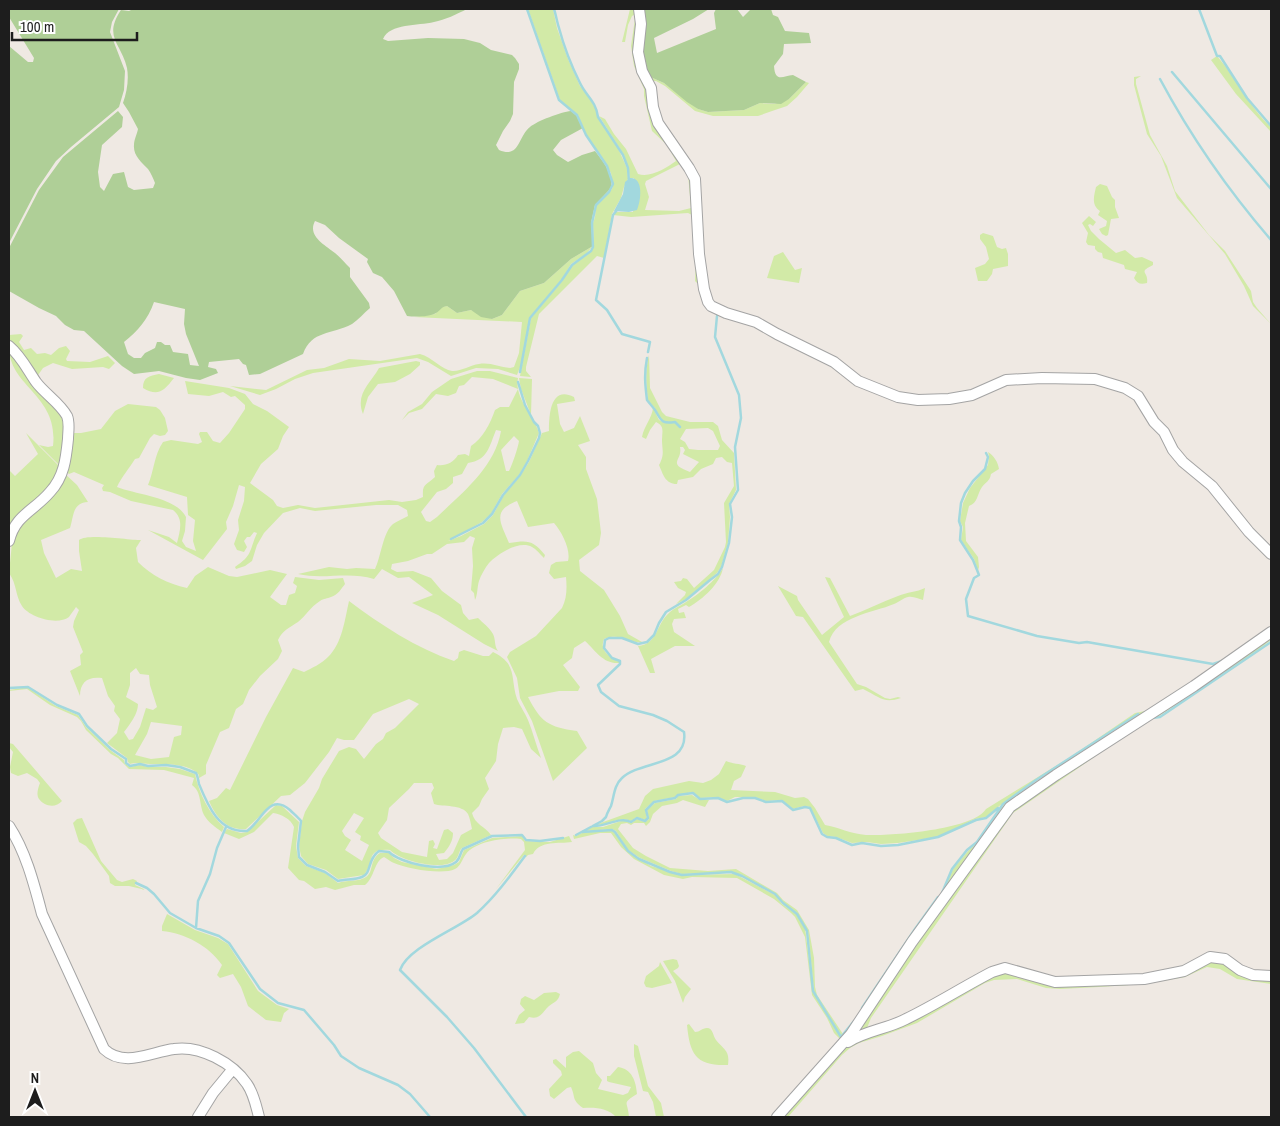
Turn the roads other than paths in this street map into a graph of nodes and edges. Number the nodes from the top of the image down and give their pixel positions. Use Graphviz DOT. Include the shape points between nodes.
graph roads {
  1 [pos="639,9"];
  2 [pos="9,346"];
  3 [pos="9,540"];
  4 [pos="1271,554"];
  5 [pos="1271,632"];
  6 [pos="9,826"];
  7 [pos="1271,976"];
  8 [pos="835,1052"];
  9 [pos="232,1070"];
  10 [pos="198,1117"];
  11 [pos="259,1117"];
  12 [pos="777,1117"];
  1 -- 4 [label="street" via="638,58 650,88 658,123 695,180 699,254 704,289 711,306 756,322 834,362 858,381 898,397 949,399 972,395 1006,380 1042,378 1096,379 1125,388 1138,396 1183,462 1212,486"];
  2 -- 3 [label="street" via="20,356 46,394 63,410 69,425 66,462 56,485 18,519"];
  5 -- 8 [label="street" via="1010,807 912,942 851,1034"];
  6 -- 9 [label="street" via="16,837 46,921 104,1049 121,1059 184,1048 206,1052"];
  7 -- 8 [label="street" via="1253,975 1225,959 1210,957 1184,971 1144,979 1055,982 1005,968 992,972 906,1020 858,1036"];
  8 -- 12 [label="street"];
  9 -- 10 [label="street"];
  9 -- 11 [label="street" via="247,1084"];
}
